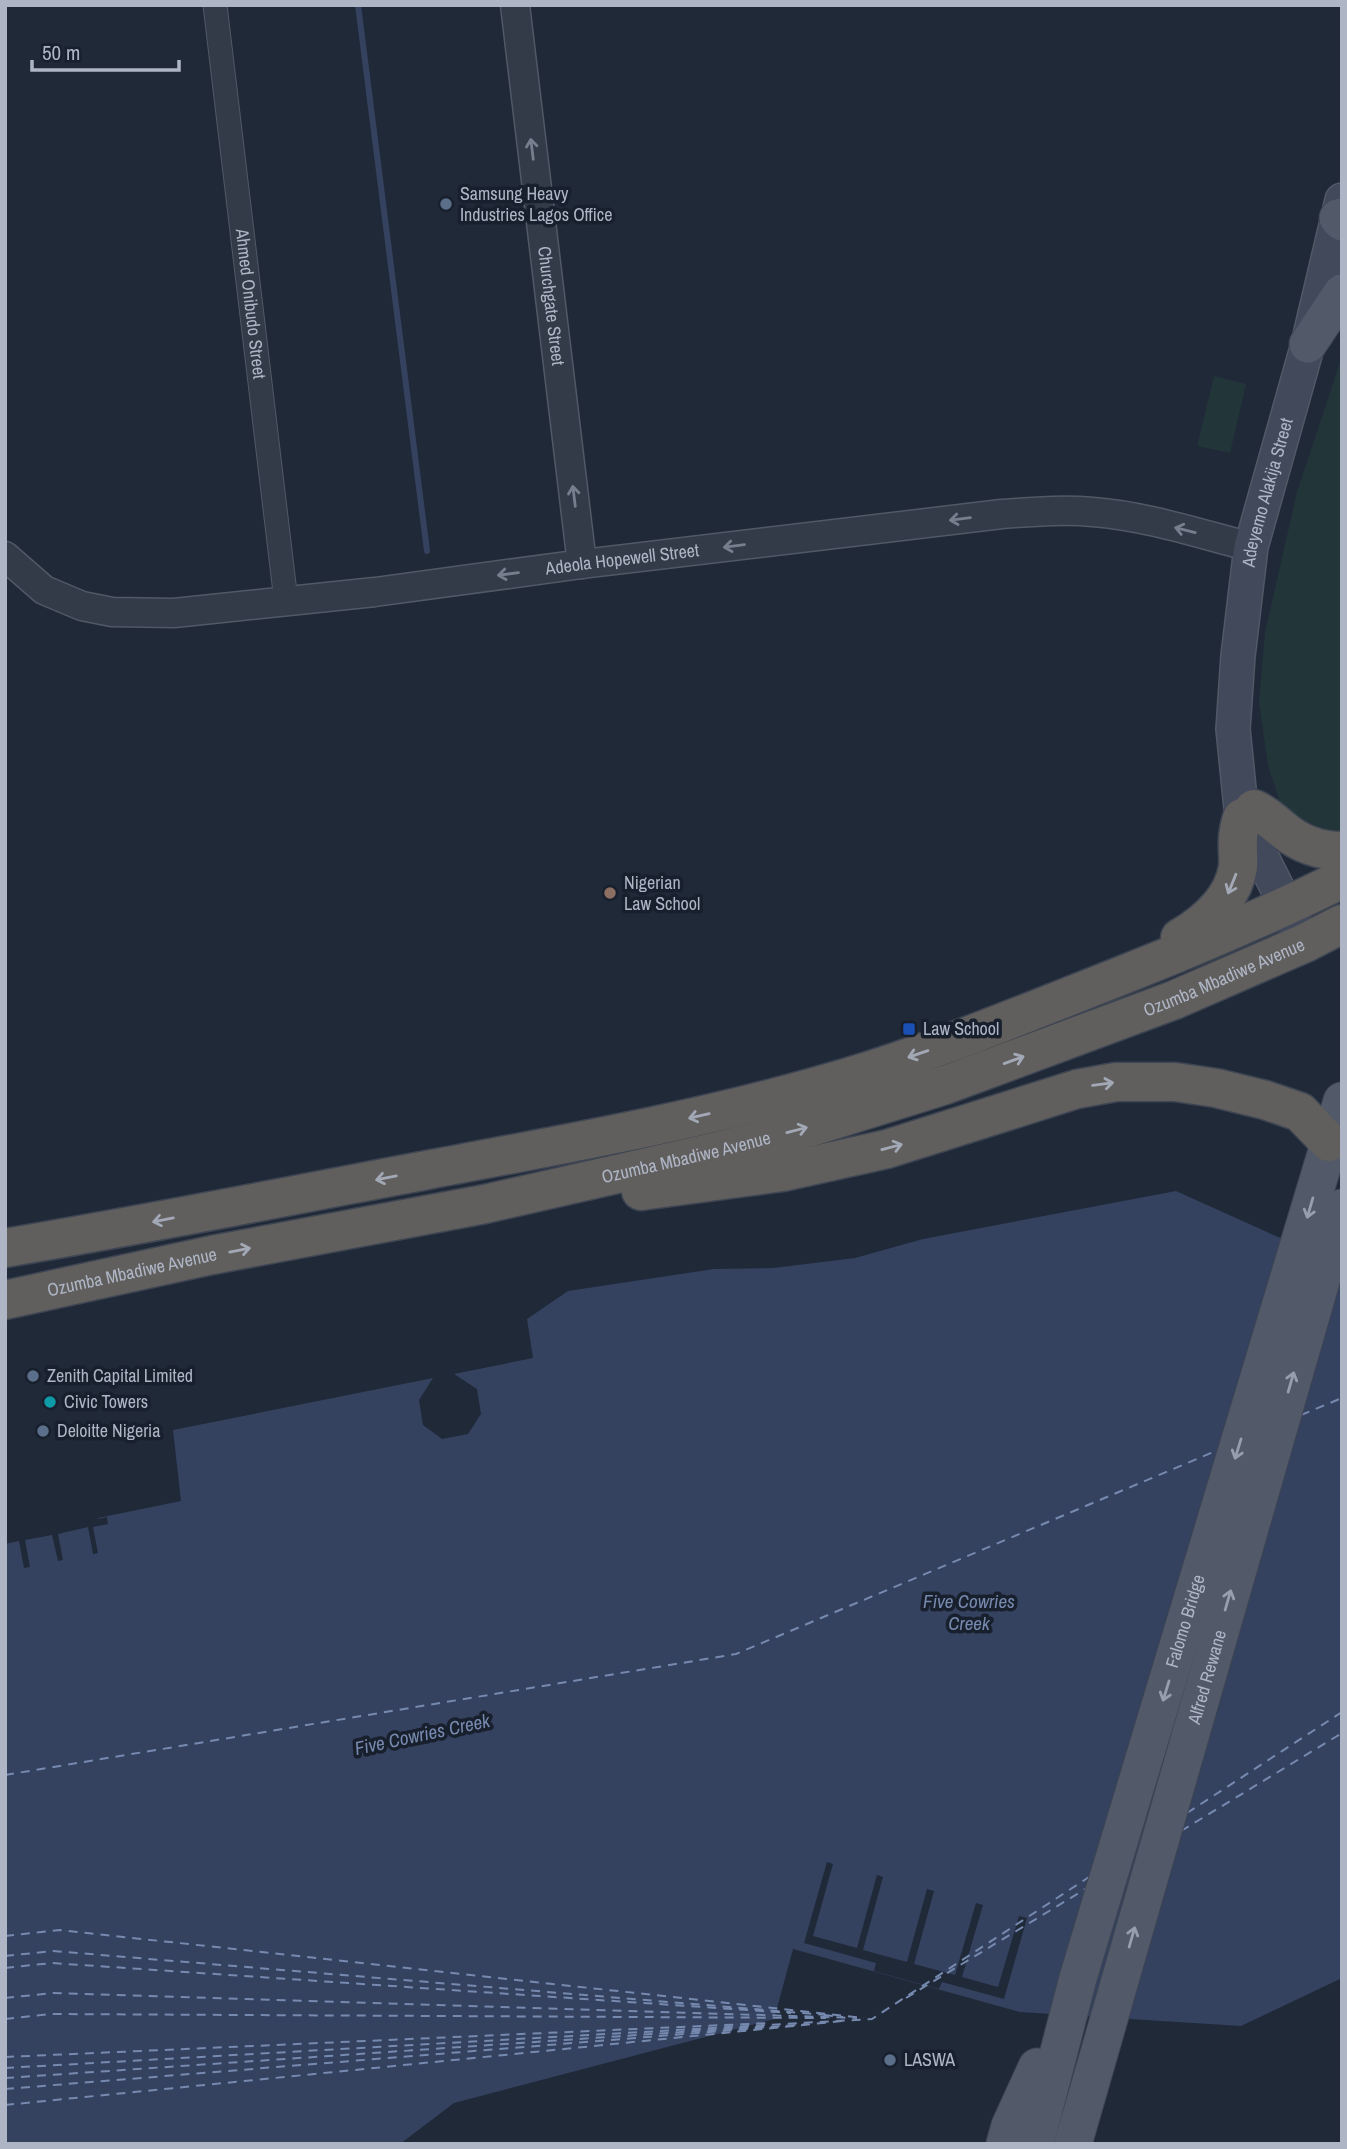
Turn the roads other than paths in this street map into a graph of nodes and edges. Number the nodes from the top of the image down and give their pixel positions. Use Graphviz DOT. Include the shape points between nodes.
graph roads {
  1 [pos="215,5"];
  2 [pos="515,5"];
  3 [pos="1341,214"];
  4 [pos="1342,293"];
  5 [pos="1308,344"];
  6 [pos="1251,547"];
  7 [pos="5,556"];
  8 [pos="582,564"];
  9 [pos="286,601"];
  10 [pos="1245,806"];
  11 [pos="1342,851"];
  12 [pos="1342,879"];
  13 [pos="1294,903"];
  14 [pos="1322,934"];
  15 [pos="1119,977"];
  16 [pos="1342,1101"];
  17 [pos="1329,1142"];
  18 [pos="485,1204"];
  19 [pos="1342,1208"];
  20 [pos="5,1248"];
  21 [pos="5,1300"];
  22 [pos="1079,1978"];
  23 [pos="1116,1990"];
  24 [pos="1005,2144"];
  25 [pos="1035,2144"];
  26 [pos="1073,2144"];
  27 [pos="1096,2144"];
  1 -- 9 [label="street, Ahmed Onibudo Street"];
  8 -- 2 [label="street, Churchgate Street, one-way"];
  3 -- 5 [label="main road, Adeyemo Alakija Street"];
  4 -- 5 [label="main road"];
  5 -- 6 [label="main road, Adeyemo Alakija Street"];
  6 -- 8 [label="street, Adeola Hopewell Street, one-way" via="1129,516 1057,511"];
  6 -- 10 [label="main road, Adeyemo Alakija Street" via="1233,729"];
  7 -- 9 [label="street, Adeola Hopewell Street" via="44,590 82,606 112,612 174,613"];
  8 -- 9 [label="street, Adeola Hopewell Street, one-way"];
  10 -- 11 [label="highway" via="1267,815 1309,846"];
  10 -- 13 [label="main road, Adeyemo Alakija Street"];
  10 -- 15 [label="highway, one-way" via="1238,866 1225,900 1192,931"];
  12 -- 13 [label="highway"];
  13 -- 14 [label="main road, Adeyemo Alakija Street"];
  13 -- 15 [label="highway"];
  18 -- 14 [label="highway, Ozumba Mbadiwe Avenue, one-way" via="718,1151 945,1085 1174,1000"];
  15 -- 20 [label="highway, one-way" via="928,1051 748,1104 601,1137"];
  16 -- 17 [label="main road, Falomo Bridge"];
  18 -- 17 [label="highway, one-way" via="659,1190 783,1172 887,1149 1077,1089 1116,1082 1216,1088 1265,1100 1300,1112"];
  17 -- 22 [label="main road, Falomo Bridge, one-way"];
  21 -- 18 [label="highway, Ozumba Mbadiwe Avenue, one-way" via="212,1255"];
  23 -- 19 [label="main road, Alfred Rewane, one-way"];
  22 -- 24 [label="main road"];
  22 -- 25 [label="main road, Falomo Bridge"];
  23 -- 26 [label="main road, Alfred Rewane"];
  23 -- 27 [label="main road"];
}
